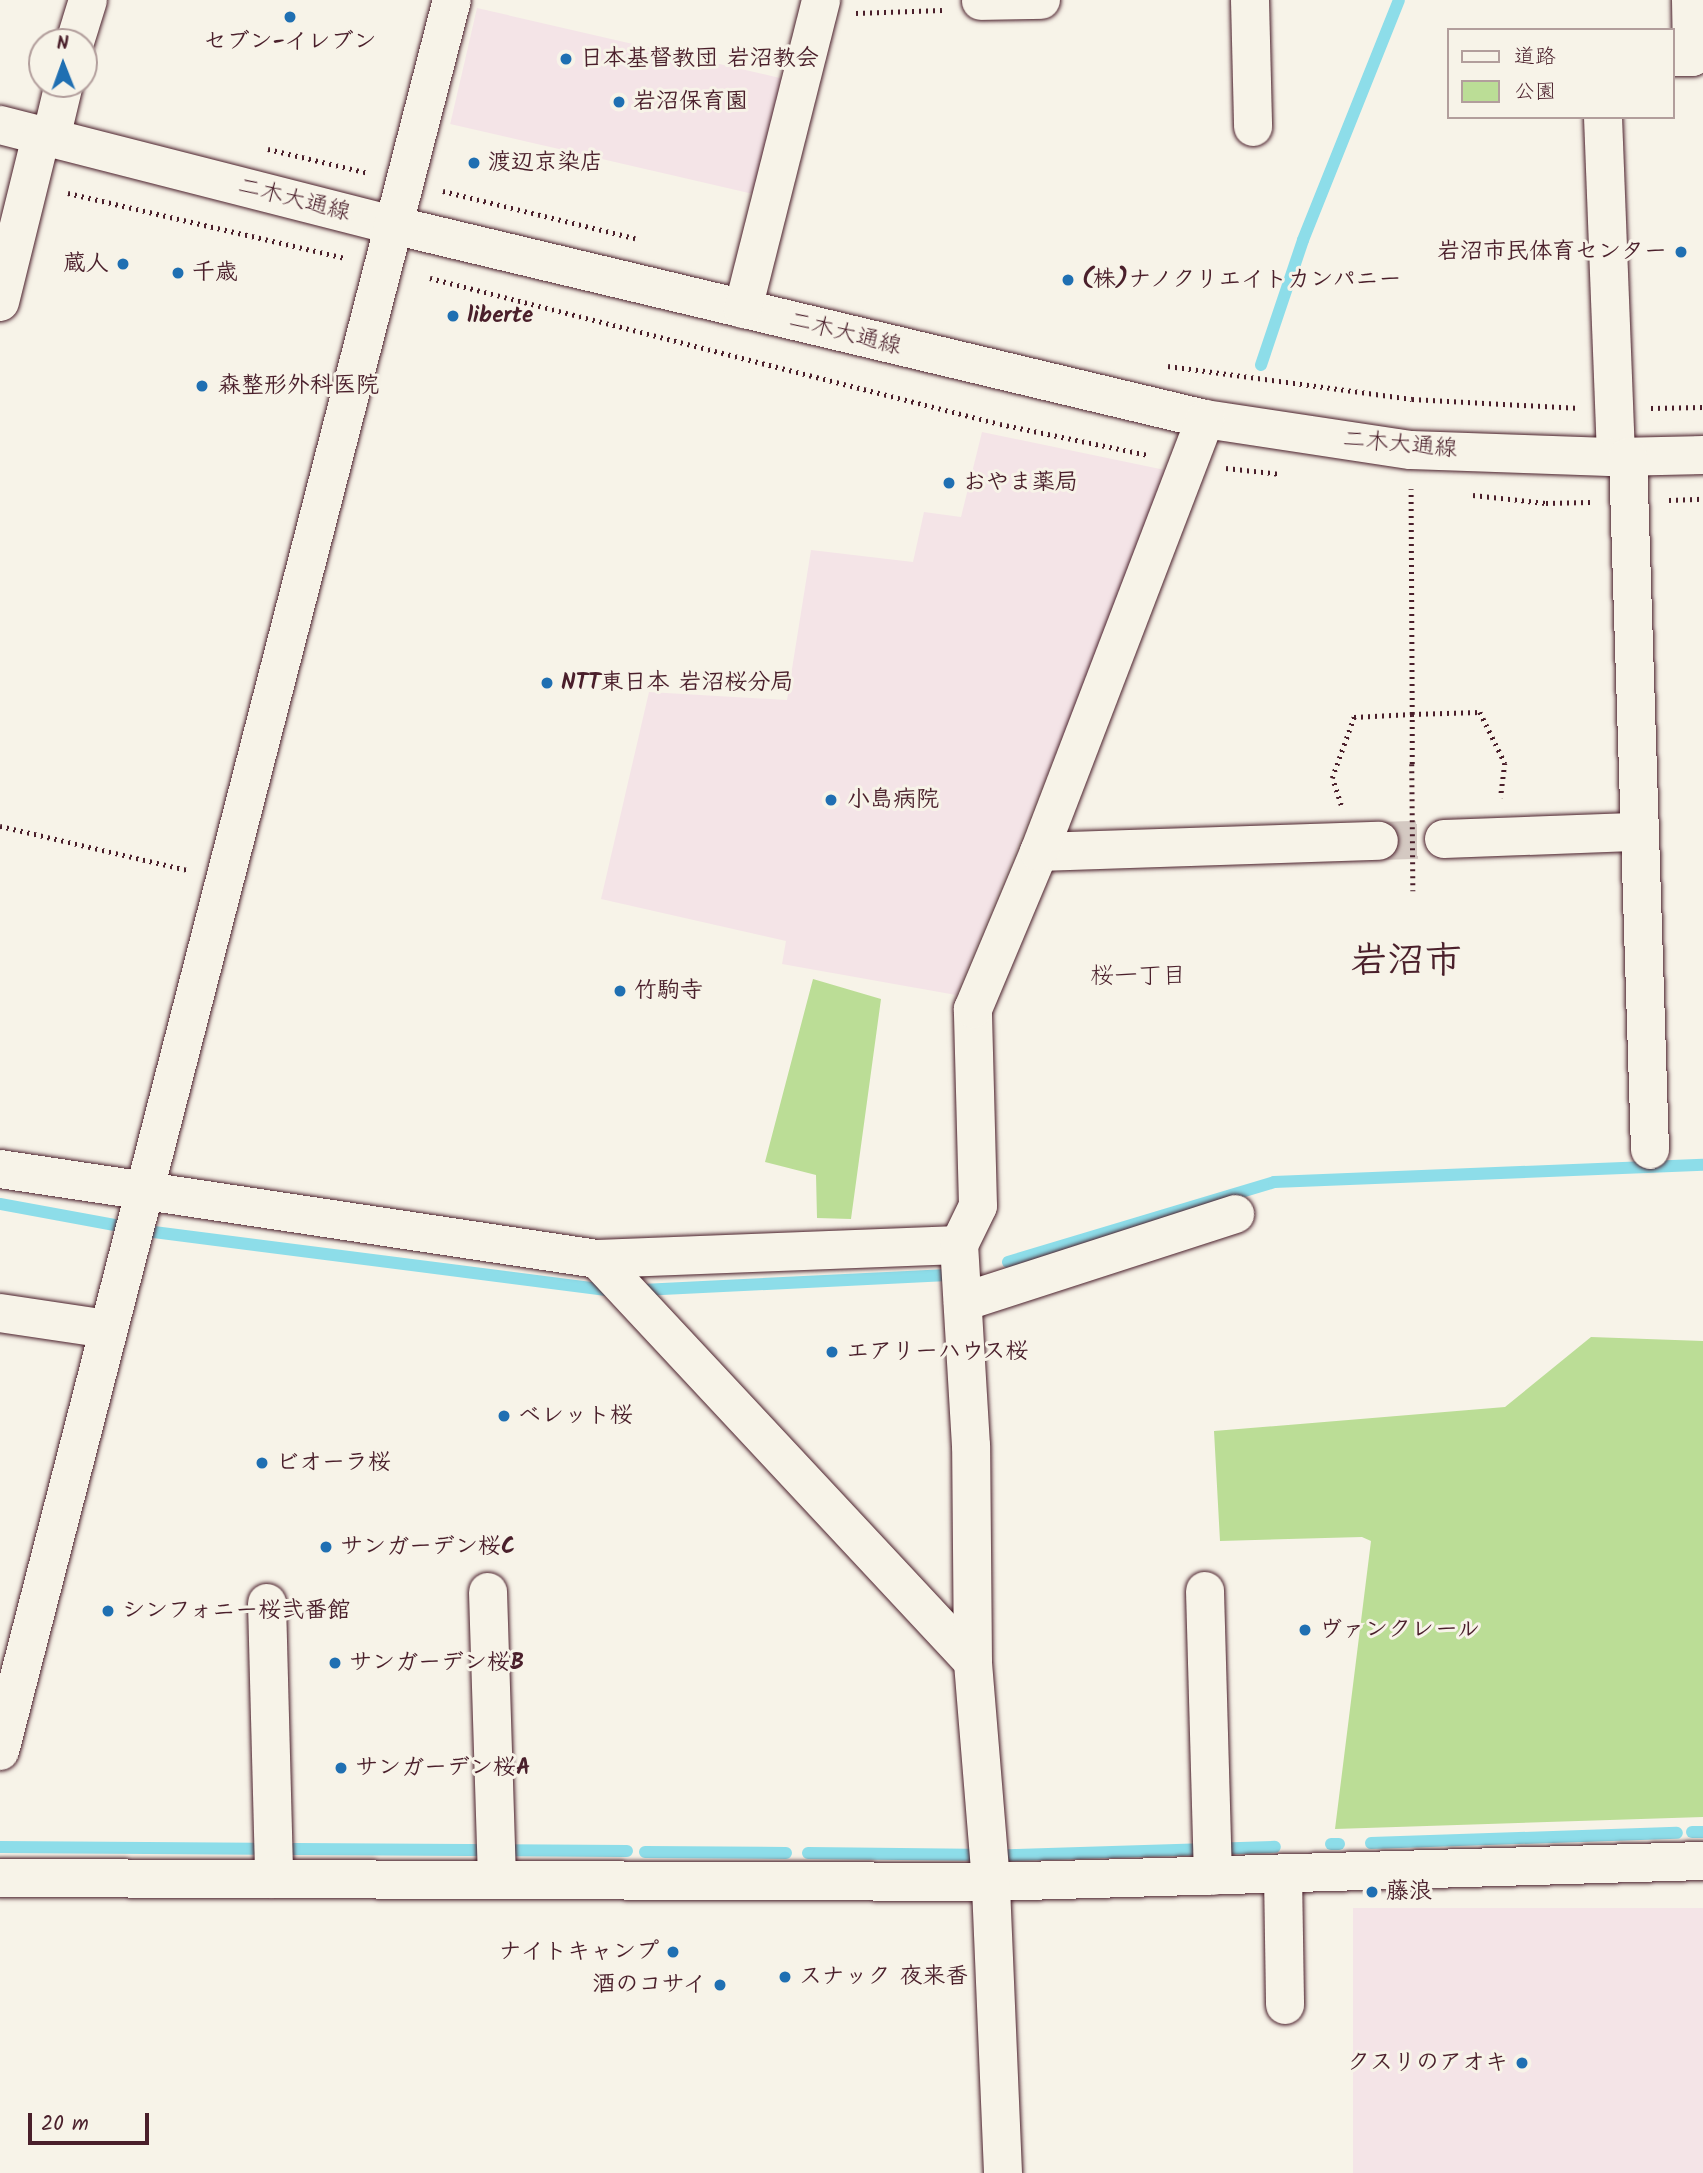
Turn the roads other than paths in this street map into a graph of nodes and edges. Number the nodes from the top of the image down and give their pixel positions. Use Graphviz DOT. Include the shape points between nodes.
graph roads {
  1 [pos="88,0"];
  2 [pos="452,0"];
  3 [pos="1041,0"];
  4 [pos="1250,0"];
  5 [pos="1691,0"];
  6 [pos="967,6"];
  7 [pos="819,7"];
  8 [pos="79,28"];
  9 [pos="1675,57"];
  10 [pos="59,98"];
  11 [pos="1603,119"];
  12 [pos="0,125"];
  13 [pos="1253,127"];
  14 [pos="46,137"];
  15 [pos="393,225"];
  16 [pos="0,302"];
  17 [pos="743,309"];
  18 [pos="1205,419"];
  19 [pos="1703,455"];
  20 [pos="1622,457"];
  21 [pos="1639,832"];
  22 [pos="1444,839"];
  23 [pos="1379,841"];
  24 [pos="1040,852"];
  25 [pos="1650,1150"];
  26 [pos="0,1169"];
  27 [pos="142,1194"];
  28 [pos="1235,1214"];
  29 [pos="959,1245"];
  30 [pos="597,1259"];
  31 [pos="963,1303"];
  32 [pos="0,1313"];
  33 [pos="107,1329"];
  34 [pos="1205,1591"];
  35 [pos="488,1592"];
  36 [pos="267,1603"];
  37 [pos="973,1662"];
  38 [pos="0,1751"];
  39 [pos="1213,1856"];
  40 [pos="274,1858"];
  41 [pos="496,1860"];
  42 [pos="1703,1861"];
  43 [pos="990,1863"];
  44 [pos="1283,1874"];
  45 [pos="0,1878"];
  46 [pos="1285,2006"];
  47 [pos="1003,2173"];
  1 -- 8 [label="street"];
  2 -- 15 [label="street"];
  3 -- 6 [label="street"];
  4 -- 13 [label="street"];
  5 -- 9 [label="street" via="1692,57"];
  7 -- 17 [label="street"];
  10 -- 14 [label="street"];
  11 -- 20 [label="street" via="1614,410"];
  12 -- 14 [label="street, 二木大通線"];
  14 -- 15 [label="street, 二木大通線"];
  14 -- 16 [label="street" via="28,183"];
  15 -- 17 [label="street, 二木大通線"];
  15 -- 27 [label="street"];
  17 -- 18 [label="street, 二木大通線"];
  18 -- 20 [label="street, 二木大通線" via="1411,450"];
  18 -- 24 [label="street"];
  19 -- 20 [label="street, 二木大通線"];
  20 -- 21 [label="street"];
  21 -- 22 [label="street"];
  21 -- 25 [label="street"];
  23 -- 24 [label="street"];
  24 -- 29 [label="street" via="973,1009 978,1206"];
  26 -- 27 [label="street"];
  27 -- 30 [label="street"];
  27 -- 33 [label="street"];
  28 -- 31 [label="street"];
  29 -- 30 [label="street"];
  29 -- 31 [label="street"];
  30 -- 37 [label="street"];
  31 -- 37 [label="street" via="971,1446"];
  32 -- 33 [label="street"];
  33 -- 38 [label="street"];
  34 -- 39 [label="street"];
  35 -- 41 [label="street"];
  36 -- 40 [label="street"];
  37 -- 43 [label="street"];
  39 -- 43 [label="street"];
  39 -- 44 [label="street"];
  40 -- 41 [label="street"];
  40 -- 45 [label="street"];
  41 -- 43 [label="street"];
  42 -- 44 [label="street"];
  43 -- 47 [label="street"];
  44 -- 46 [label="street"];
}
